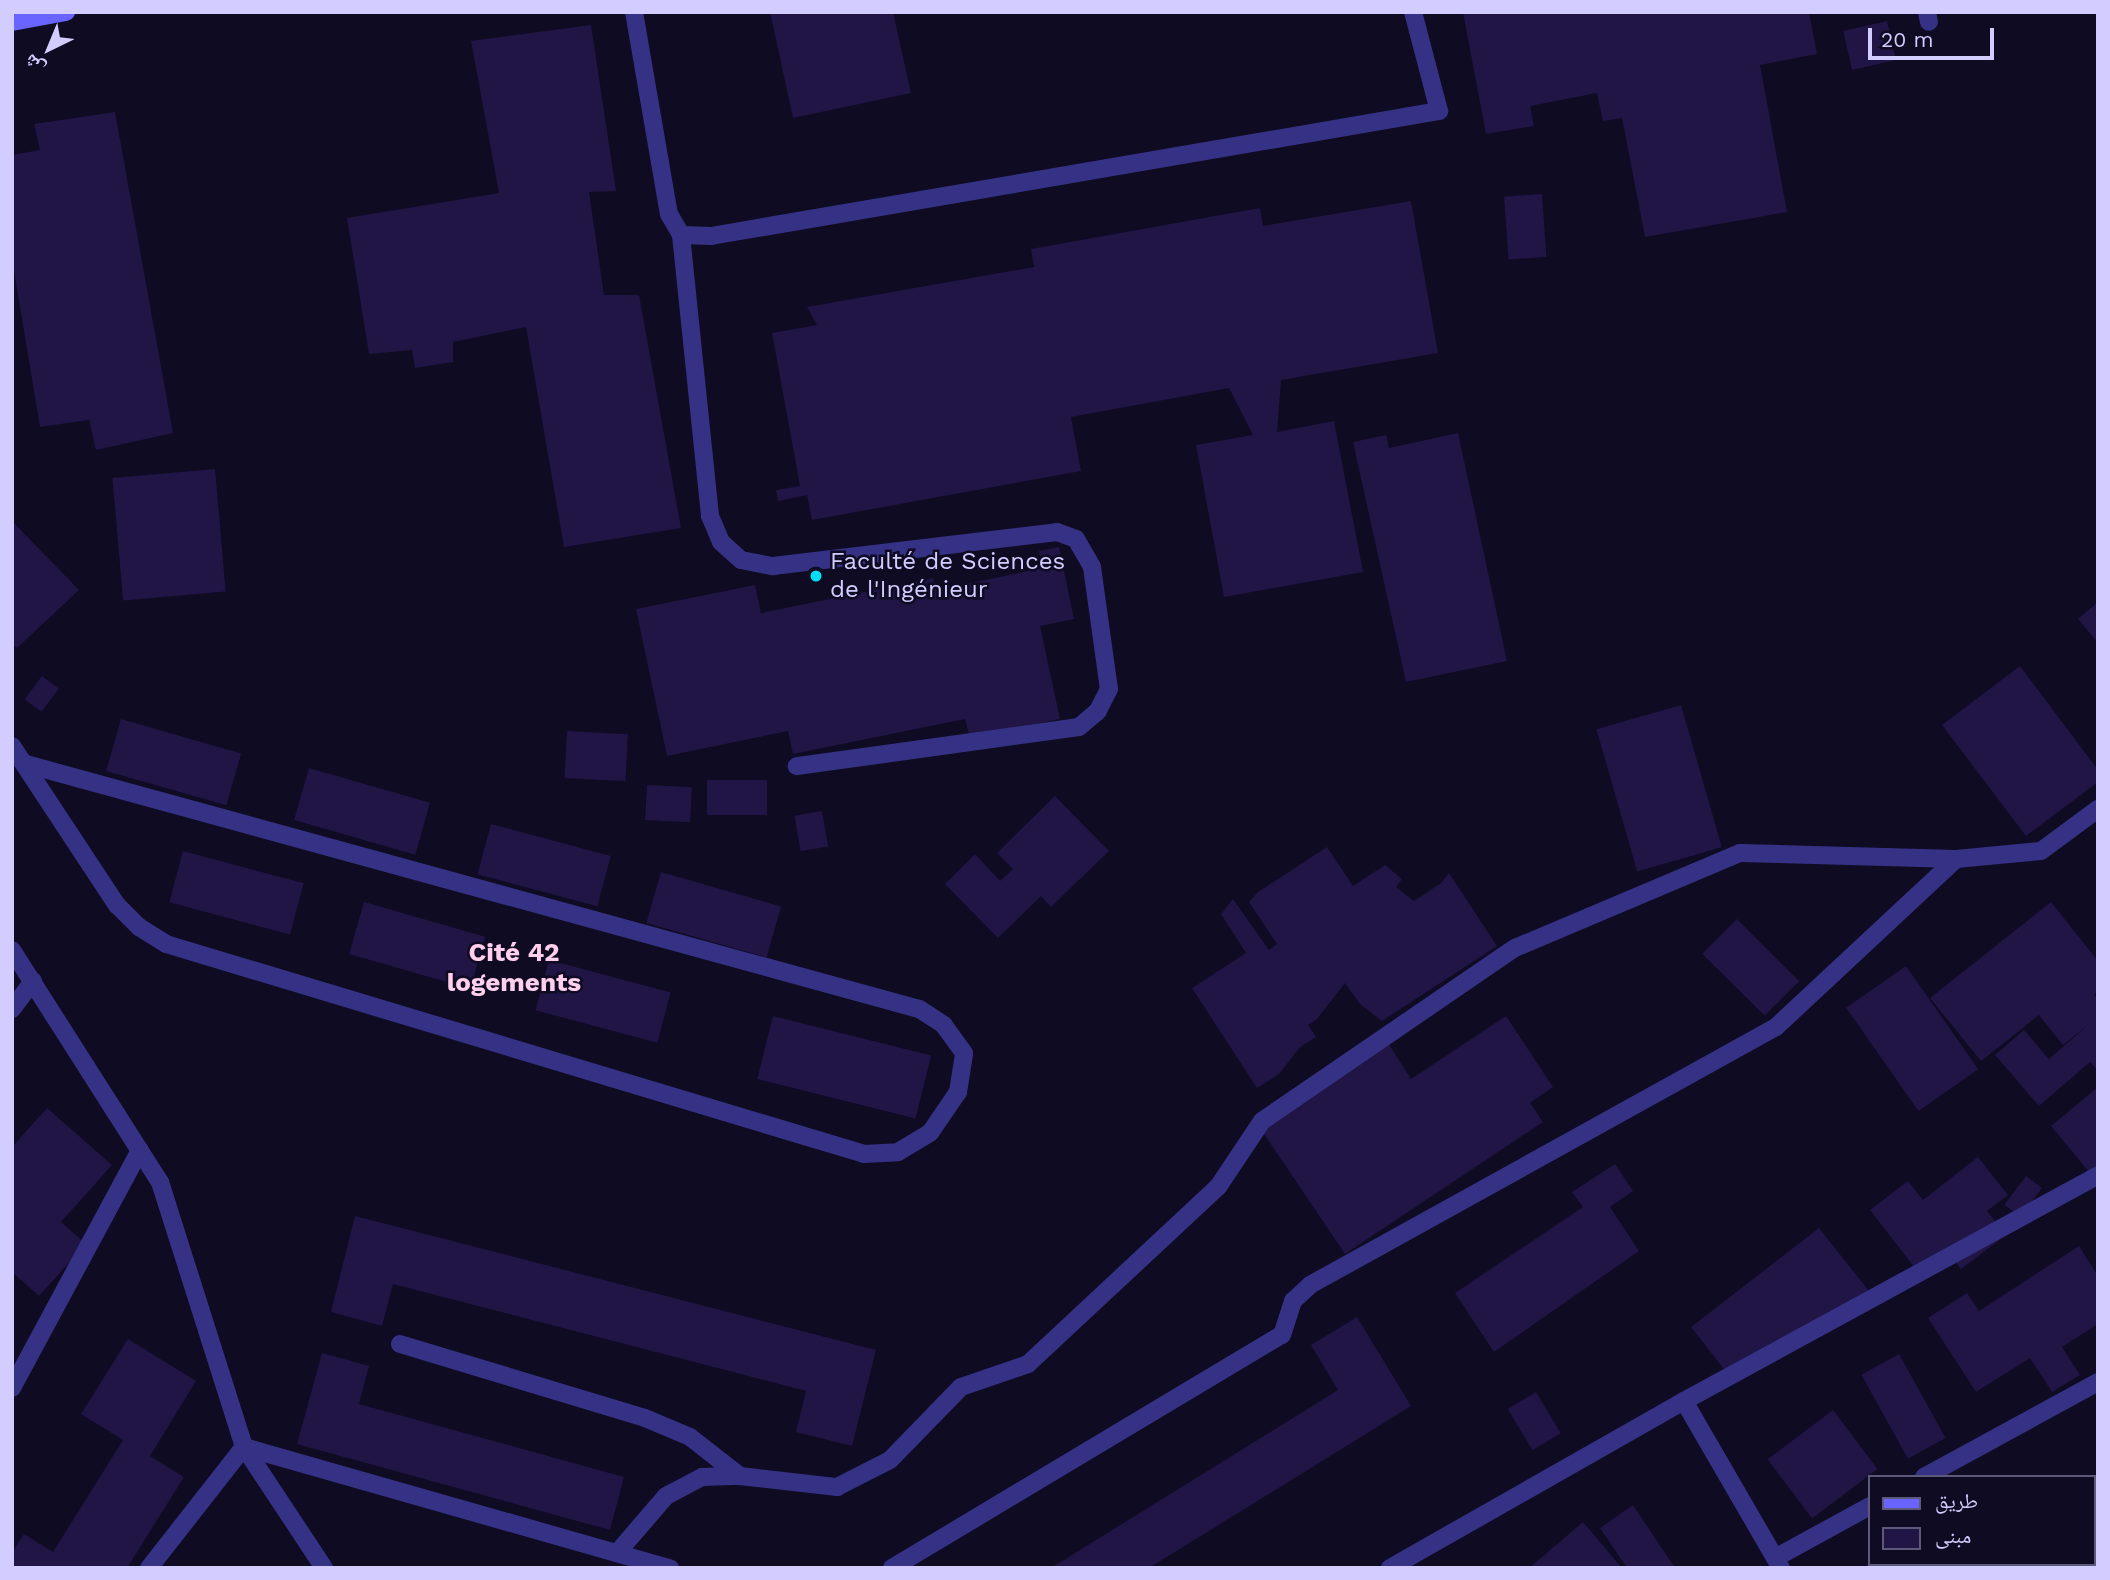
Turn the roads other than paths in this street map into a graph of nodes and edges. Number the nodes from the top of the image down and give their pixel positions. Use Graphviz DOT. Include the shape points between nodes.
graph roads {
  1 [pos="66,12"];
  2 [pos="634,12"];
  3 [pos="1413,12"];
  4 [pos="12,22"];
  5 [pos="681,235"];
  6 [pos="12,746"];
  7 [pos="26,764"];
  8 [pos="797,766"];
  9 [pos="2098,809"];
  10 [pos="1956,859"];
  11 [pos="12,950"];
  12 [pos="33,981"];
  13 [pos="12,1009"];
  14 [pos="140,1150"];
  15 [pos="2098,1175"];
  16 [pos="400,1344"];
  17 [pos="2098,1382"];
  18 [pos="12,1388"];
  19 [pos="1684,1401"];
  20 [pos="244,1447"];
  21 [pos="1928,1475"];
  22 [pos="740,1476"];
  23 [pos="1868,1507"];
  24 [pos="617,1553"];
  25 [pos="1778,1563"];
  26 [pos="149,1568"];
  27 [pos="324,1568"];
  28 [pos="670,1568"];
  29 [pos="892,1568"];
  30 [pos="1390,1568"];
  1 -- 4 [label="main road"];
  2 -- 5 [label="street" via="669,214"];
  3 -- 5 [label="street" via="1439,111 711,236"];
  5 -- 8 [label="street" via="710,516 721,542 741,560 773,566 1057,533 1076,539 1092,567 1109,689 1098,710 1079,727"];
  6 -- 7 [label="street"];
  7 -- 7 [label="street" via="117,905 139,927 166,944 864,1154 898,1152 930,1133 958,1092 964,1053 944,1025 919,1009"];
  9 -- 10 [label="street" via="2041,851"];
  10 -- 22 [label="street" via="1740,853 1515,948 1262,1121 1218,1186 1028,1364 961,1387 890,1460 837,1488"];
  10 -- 29 [label="street" via="1776,1027 1310,1285 1293,1301 1282,1335"];
  11 -- 12 [label="street"];
  12 -- 13 [label="street"];
  12 -- 14 [label="street"];
  14 -- 18 [label="street"];
  14 -- 20 [label="street" via="160,1182"];
  15 -- 19 [label="street"];
  16 -- 22 [label="street" via="645,1418 690,1437"];
  17 -- 21 [label="street"];
  19 -- 25 [label="street"];
  19 -- 30 [label="street"];
  20 -- 24 [label="street"];
  20 -- 26 [label="street"];
  20 -- 27 [label="street"];
  22 -- 24 [label="street" via="702,1477 666,1496"];
  23 -- 25 [label="street"];
  24 -- 28 [label="street"];
}
